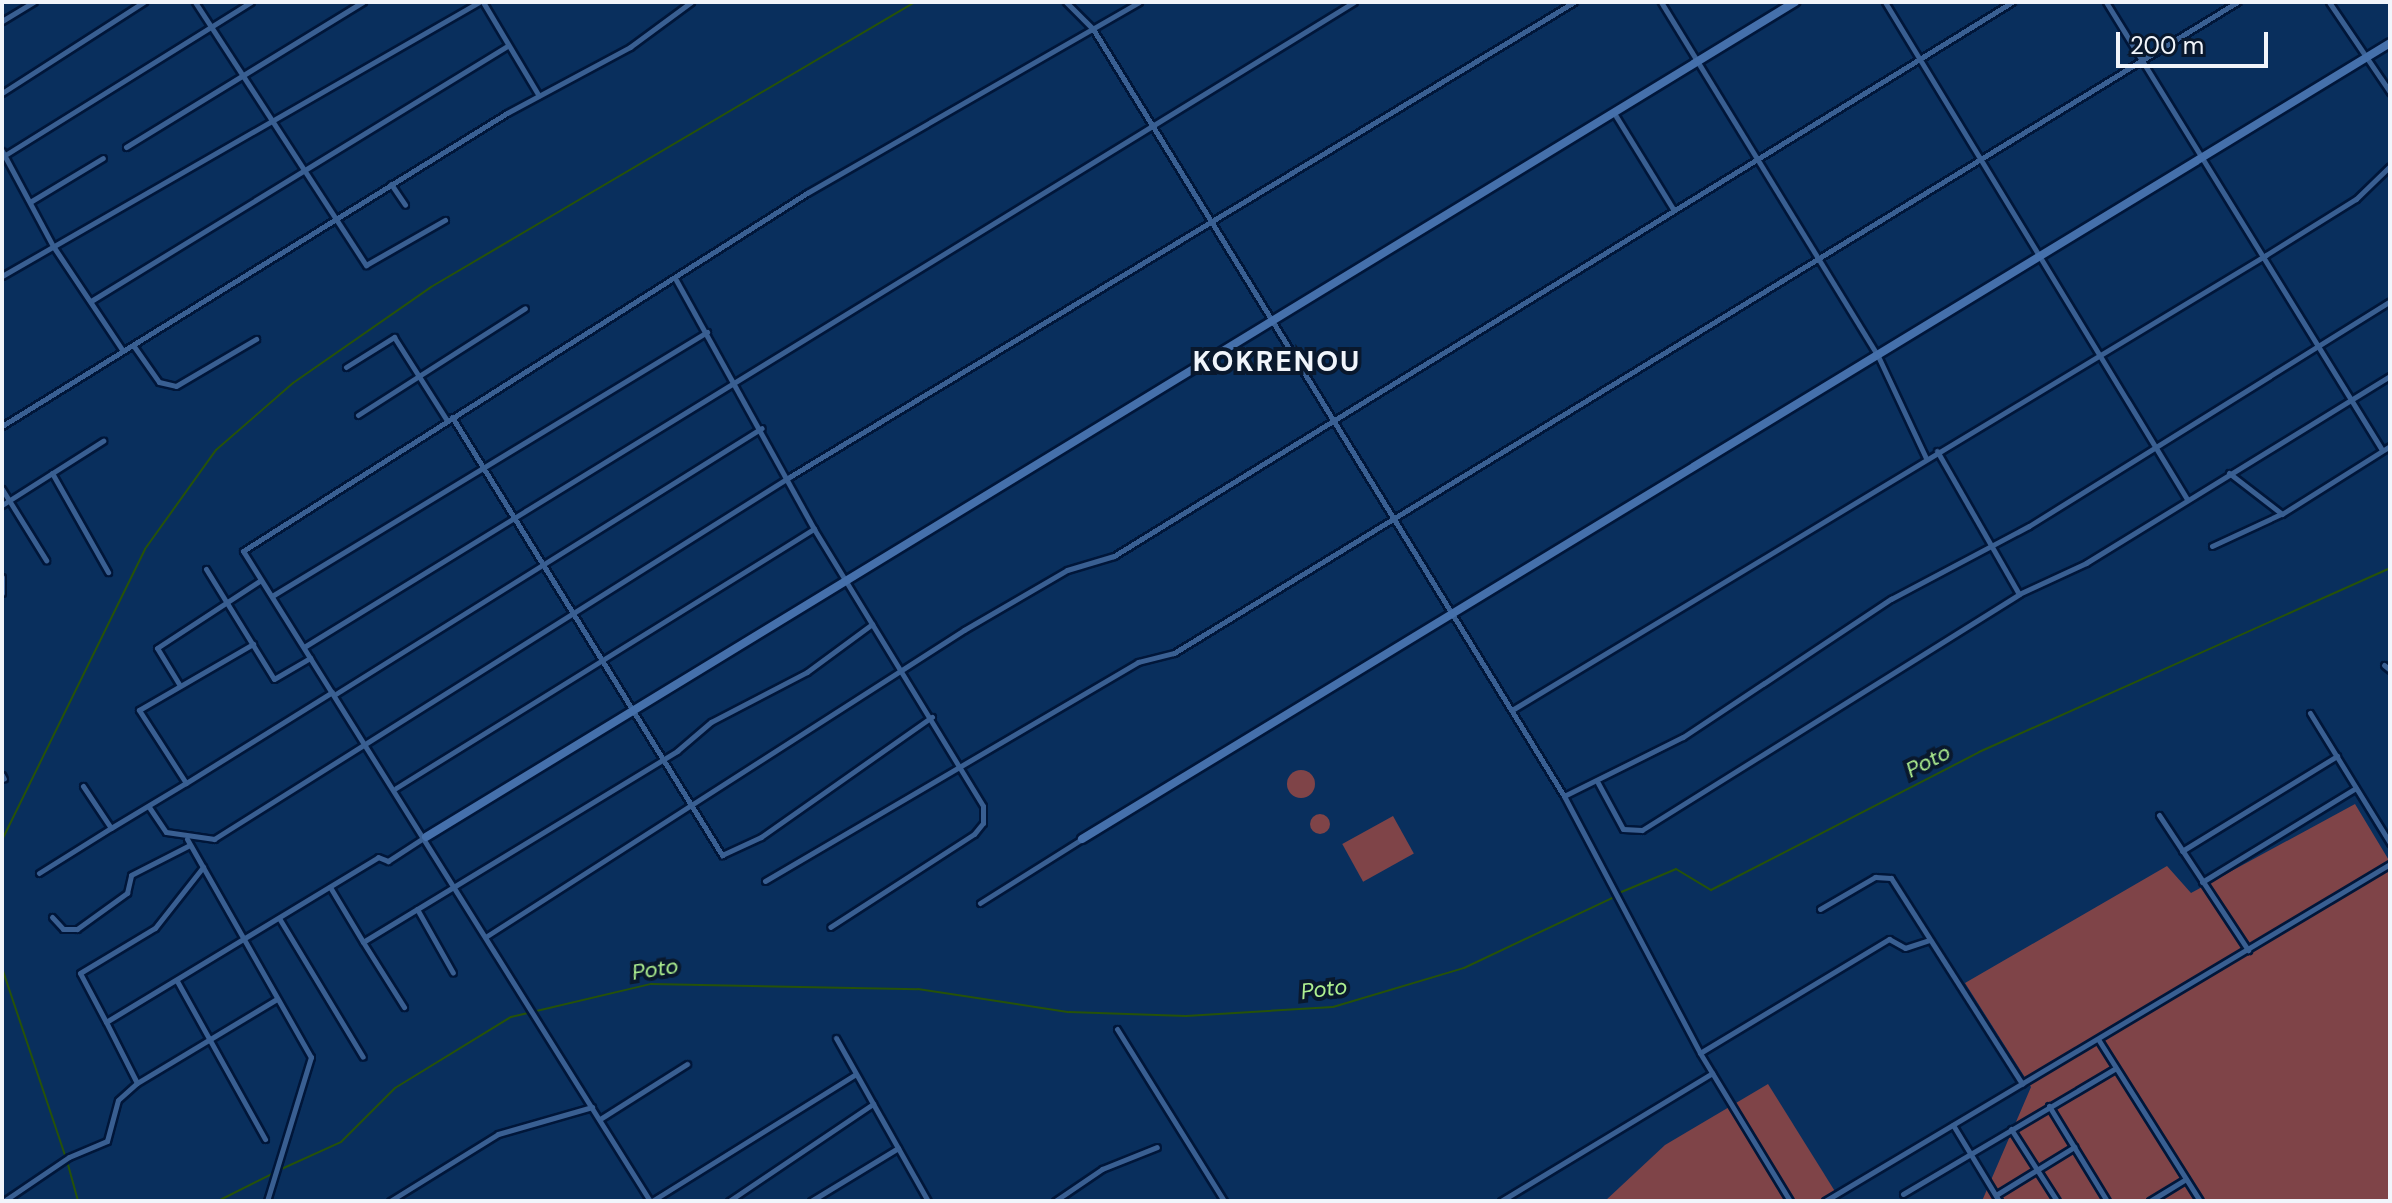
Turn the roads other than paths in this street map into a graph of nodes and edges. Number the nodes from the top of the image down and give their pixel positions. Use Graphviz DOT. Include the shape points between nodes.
graph roads {
  1 [pos="34,2"];
  2 [pos="144,2"];
  3 [pos="195,2"];
  4 [pos="251,2"];
  5 [pos="363,2"];
  6 [pos="481,2"];
  7 [pos="691,2"];
  8 [pos="1066,2"];
  9 [pos="1139,2"];
  10 [pos="1354,2"];
  11 [pos="1574,2"];
  12 [pos="1661,2"];
  13 [pos="1795,2"];
  14 [pos="1885,2"];
  15 [pos="2012,2"];
  16 [pos="2106,2"];
  17 [pos="2237,2"];
  18 [pos="2329,2"];
  19 [pos="2,21"];
  20 [pos="210,25"];
  21 [pos="1093,29"];
  22 [pos="2390,43"];
  23 [pos="507,46"];
  24 [pos="2366,58"];
  25 [pos="1921,59"];
  26 [pos="2142,59"];
  27 [pos="1697,61"];
  28 [pos="243,72"];
  29 [pos="2390,92"];
  30 [pos="2,93"];
  31 [pos="539,96"];
  32 [pos="1614,112"];
  33 [pos="275,123"];
  34 [pos="1153,127"];
  35 [pos="126,147"];
  36 [pos="3,154"];
  37 [pos="1983,155"];
  38 [pos="2202,156"];
  39 [pos="103,158"];
  40 [pos="1759,159"];
  41 [pos="2390,166"];
  42 [pos="306,169"];
  43 [pos="391,184"];
  44 [pos="30,202"];
  45 [pos="405,205"];
  46 [pos="1673,209"];
  47 [pos="337,218"];
  48 [pos="445,220"];
  49 [pos="1212,221"];
  50 [pos="53,246"];
  51 [pos="1818,255"];
  52 [pos="2040,255"];
  53 [pos="2266,255"];
  54 [pos="2,276"];
  55 [pos="676,280"];
  56 [pos="91,301"];
  57 [pos="2390,301"];
  58 [pos="525,308"];
  59 [pos="1272,320"];
  60 [pos="707,332"];
  61 [pos="256,339"];
  62 [pos="2319,344"];
  63 [pos="133,345"];
  64 [pos="123,351"];
  65 [pos="1877,354"];
  66 [pos="2097,355"];
  67 [pos="346,367"];
  68 [pos="419,376"];
  69 [pos="2390,376"];
  70 [pos="736,382"];
  71 [pos="2354,397"];
  72 [pos="358,415"];
  73 [pos="1331,415"];
  74 [pos="449,418"];
  75 [pos="2,426"];
  76 [pos="762,428"];
  77 [pos="103,441"];
  78 [pos="2155,444"];
  79 [pos="2390,446"];
  80 [pos="2382,450"];
  81 [pos="1937,451"];
  82 [pos="1926,458"];
  83 [pos="480,466"];
  84 [pos="52,473"];
  85 [pos="2229,473"];
  86 [pos="791,476"];
  87 [pos="2,489"];
  88 [pos="2187,499"];
  89 [pos="9,501"];
  90 [pos="2,505"];
  91 [pos="2282,514"];
  92 [pos="1391,516"];
  93 [pos="514,520"];
  94 [pos="814,529"];
  95 [pos="1988,543"];
  96 [pos="2212,546"];
  97 [pos="46,560"];
  98 [pos="543,563"];
  99 [pos="206,569"];
  100 [pos="108,572"];
  101 [pos="2,577"];
  102 [pos="850,579"];
  103 [pos="261,580"];
  104 [pos="2,593"];
  105 [pos="2019,594"];
  106 [pos="272,596"];
  107 [pos="227,602"];
  108 [pos="1452,614"];
  109 [pos="575,616"];
  110 [pos="872,624"];
  111 [pos="253,644"];
  112 [pos="304,647"];
  113 [pos="310,658"];
  114 [pos="598,663"];
  115 [pos="2384,665"];
  116 [pos="2390,670"];
  117 [pos="903,671"];
  118 [pos="179,684"];
  119 [pos="333,693"];
  120 [pos="630,710"];
  121 [pos="1512,710"];
  122 [pos="2310,713"];
  123 [pos="932,717"];
  124 [pos="369,746"];
  125 [pos="2337,756"];
  126 [pos="662,760"];
  127 [pos="960,769"];
  128 [pos="186,783"];
  129 [pos="1598,783"];
  130 [pos="83,786"];
  131 [pos="396,788"];
  132 [pos="2356,788"];
  133 [pos="1564,796"];
  134 [pos="149,807"];
  135 [pos="691,811"];
  136 [pos="2159,815"];
  137 [pos="111,828"];
  138 [pos="426,837"];
  139 [pos="1082,839"];
  140 [pos="189,842"];
  141 [pos="2390,843"];
  142 [pos="2182,851"];
  143 [pos="2390,864"];
  144 [pos="203,867"];
  145 [pos="39,873"];
  146 [pos="765,881"];
  147 [pos="2202,882"];
  148 [pos="455,886"];
  149 [pos="330,887"];
  150 [pos="980,903"];
  151 [pos="417,909"];
  152 [pos="1820,909"];
  153 [pos="52,917"];
  154 [pos="279,918"];
  155 [pos="830,927"];
  156 [pos="487,936"];
  157 [pos="244,939"];
  158 [pos="1930,940"];
  159 [pos="363,942"];
  160 [pos="2248,950"];
  161 [pos="453,973"];
  162 [pos="177,981"];
  163 [pos="277,999"];
  164 [pos="404,1007"];
  165 [pos="106,1022"];
  166 [pos="1117,1029"];
  167 [pos="836,1038"];
  168 [pos="2098,1039"];
  169 [pos="211,1040"];
  170 [pos="1700,1053"];
  171 [pos="363,1057"];
  172 [pos="687,1064"];
  173 [pos="2116,1068"];
  174 [pos="1712,1073"];
  175 [pos="856,1074"];
  176 [pos="137,1083"];
  177 [pos="2022,1084"];
  178 [pos="873,1104"];
  179 [pos="2049,1106"];
  180 [pos="592,1107"];
  181 [pos="600,1119"];
  182 [pos="1953,1125"];
  183 [pos="2011,1129"];
  184 [pos="265,1139"];
  185 [pos="1157,1147"];
  186 [pos="2074,1147"];
  187 [pos="898,1148"];
  188 [pos="1970,1152"];
  189 [pos="2035,1170"];
  190 [pos="2186,1179"];
  191 [pos="1903,1194"];
  192 [pos="1998,1198"];
  193 [pos="4,1201"];
  194 [pos="267,1201"];
  195 [pos="390,1201"];
  196 [pos="651,1201"];
  197 [pos="729,1201"];
  198 [pos="811,1201"];
  199 [pos="928,1201"];
  200 [pos="1055,1201"];
  201 [pos="1224,1201"];
  202 [pos="1501,1201"];
  203 [pos="1790,1201"];
  204 [pos="1827,1201"];
  205 [pos="2057,1201"];
  206 [pos="2107,1201"];
  207 [pos="2150,1201"];
  208 [pos="2200,1201"];
  1 -- 19 [label="street"];
  2 -- 30 [label="street"];
  3 -- 20 [label="street"];
  4 -- 20 [label="street"];
  5 -- 28 [label="street"];
  6 -- 23 [label="street"];
  6 -- 33 [label="street"];
  7 -- 31 [label="street" via="630,47"];
  8 -- 21 [label="street"];
  9 -- 21 [label="street"];
  10 -- 34 [label="street"];
  11 -- 49 [label="street"];
  12 -- 27 [label="street"];
  13 -- 27 [label="street"];
  14 -- 25 [label="street"];
  15 -- 25 [label="street"];
  16 -- 26 [label="street"];
  17 -- 26 [label="street"];
  18 -- 24 [label="street"];
  20 -- 28 [label="street"];
  20 -- 36 [label="street"];
  21 -- 34 [label="street"];
  21 -- 55 [label="street" via="807,193"];
  22 -- 24 [label="street"];
  23 -- 31 [label="street"];
  23 -- 42 [label="street"];
  24 -- 29 [label="street"];
  24 -- 38 [label="street"];
  25 -- 37 [label="street"];
  25 -- 40 [label="street"];
  26 -- 37 [label="street"];
  26 -- 38 [label="street"];
  27 -- 32 [label="street"];
  27 -- 40 [label="street"];
  28 -- 33 [label="street"];
  28 -- 35 [label="street"];
  31 -- 43 [label="street"];
  32 -- 46 [label="street"];
  32 -- 59 [label="street"];
  33 -- 42 [label="street"];
  33 -- 50 [label="street"];
  34 -- 49 [label="street"];
  34 -- 70 [label="street"];
  36 -- 44 [label="street"];
  37 -- 51 [label="street"];
  37 -- 52 [label="street"];
  38 -- 52 [label="street"];
  38 -- 53 [label="street"];
  39 -- 44 [label="street"];
  40 -- 46 [label="street"];
  40 -- 51 [label="street"];
  41 -- 53 [label="street" via="2356,199"];
  42 -- 47 [label="street"];
  42 -- 56 [label="street"];
  43 -- 45 [label="street"];
  43 -- 47 [label="street"];
  44 -- 50 [label="street"];
  46 -- 73 [label="street"];
  47 -- 48 [label="street" via="373,266"];
  47 -- 63 [label="street"];
  49 -- 59 [label="street"];
  49 -- 86 [label="street"];
  50 -- 54 [label="street"];
  50 -- 56 [label="street"];
  51 -- 65 [label="street"];
  51 -- 92 [label="street"];
  52 -- 65 [label="street"];
  52 -- 66 [label="street"];
  53 -- 62 [label="street"];
  53 -- 66 [label="street"];
  55 -- 60 [label="street"];
  55 -- 74 [label="street"];
  56 -- 64 [label="street"];
  57 -- 62 [label="street"];
  58 -- 68 [label="street"];
  59 -- 73 [label="street"];
  59 -- 102 [label="street"];
  60 -- 70 [label="street"];
  60 -- 83 [label="street"];
  61 -- 63 [label="street" via="176,386 159,382"];
  62 -- 71 [label="street"];
  62 -- 78 [label="street"];
  63 -- 64 [label="street"];
  64 -- 75 [label="street"];
  65 -- 82 [label="street"];
  65 -- 108 [label="street"];
  66 -- 78 [label="street"];
  66 -- 81 [label="street"];
  67 -- 68 [label="street" via="394,337"];
  68 -- 72 [label="street"];
  68 -- 74 [label="street"];
  69 -- 71 [label="street"];
  70 -- 76 [label="street"];
  70 -- 93 [label="street"];
  71 -- 80 [label="street"];
  71 -- 85 [label="street"];
  73 -- 92 [label="street"];
  73 -- 117 [label="street" via="1114,556 1067,570"];
  74 -- 83 [label="street"];
  74 -- 103 [label="street" via="243,551"];
  76 -- 86 [label="street"];
  76 -- 98 [label="street"];
  77 -- 84 [label="street"];
  78 -- 88 [label="street"];
  78 -- 95 [label="street" via="2029,526"];
  79 -- 80 [label="street"];
  80 -- 91 [label="street"];
  81 -- 82 [label="street"];
  81 -- 95 [label="street"];
  82 -- 121 [label="street"];
  83 -- 93 [label="street"];
  83 -- 106 [label="street"];
  84 -- 89 [label="street"];
  84 -- 100 [label="street"];
  85 -- 88 [label="street"];
  85 -- 91 [label="street"];
  86 -- 94 [label="street"];
  86 -- 109 [label="street"];
  87 -- 89 [label="street"];
  88 -- 105 [label="street" via="2086,563"];
  89 -- 90 [label="street"];
  89 -- 97 [label="street"];
  91 -- 96 [label="street"];
  92 -- 108 [label="street"];
  92 -- 127 [label="street" via="1174,653 1138,662"];
  93 -- 98 [label="street"];
  93 -- 112 [label="street"];
  94 -- 102 [label="street"];
  94 -- 114 [label="street"];
  95 -- 105 [label="street"];
  95 -- 129 [label="street"];
  98 -- 109 [label="street"];
  98 -- 119 [label="street"];
  99 -- 107 [label="street"];
  101 -- 104 [label="street"];
  102 -- 110 [label="street"];
  102 -- 120 [label="street"];
  103 -- 106 [label="street"];
  103 -- 107 [label="street"];
  105 -- 129 [label="street" via="1633,834 1623,829"];
  106 -- 112 [label="street"];
  107 -- 111 [label="street"];
  107 -- 118 [label="street" via="157,648"];
  108 -- 121 [label="street"];
  108 -- 139 [label="street"];
  109 -- 114 [label="street"];
  109 -- 124 [label="street"];
  110 -- 117 [label="street"];
  110 -- 126 [label="street"];
  111 -- 113 [label="street" via="274,679"];
  111 -- 118 [label="street" via="184,690"];
  112 -- 113 [label="street"];
  113 -- 119 [label="street"];
  114 -- 120 [label="street"];
  114 -- 131 [label="street"];
  115 -- 116 [label="street"];
  117 -- 123 [label="street"];
  117 -- 135 [label="street"];
  118 -- 128 [label="street" via="139,710"];
  119 -- 124 [label="street"];
  119 -- 128 [label="street"];
  120 -- 126 [label="street"];
  120 -- 138 [label="street"];
  121 -- 133 [label="street"];
  122 -- 125 [label="street"];
  123 -- 127 [label="street"];
  123 -- 135 [label="street" via="761,837 722,855"];
  124 -- 131 [label="street"];
  124 -- 140 [label="street" via="214,839"];
  125 -- 132 [label="street"];
  125 -- 142 [label="street"];
  126 -- 135 [label="street"];
  126 -- 148 [label="street"];
  127 -- 146 [label="street"];
  127 -- 155 [label="street" via="983,806 980,829"];
  128 -- 134 [label="street"];
  129 -- 133 [label="street"];
  130 -- 137 [label="street"];
  131 -- 138 [label="street"];
  132 -- 141 [label="street"];
  132 -- 147 [label="street"];
  133 -- 170 [label="street"];
  134 -- 137 [label="street"];
  134 -- 140 [label="street" via="166,832"];
  135 -- 156 [label="street"];
  136 -- 142 [label="street"];
  137 -- 145 [label="street"];
  138 -- 148 [label="street"];
  138 -- 149 [label="street"];
  139 -- 150 [label="street"];
  140 -- 144 [label="street"];
  140 -- 153 [label="street" via="131,875 127,893 77,929 63,929"];
  142 -- 147 [label="street"];
  143 -- 160 [label="street"];
  144 -- 157 [label="street"];
  144 -- 165 [label="street" via="155,928 80,973"];
  147 -- 160 [label="street"];
  148 -- 151 [label="street"];
  148 -- 156 [label="street"];
  149 -- 154 [label="street"];
  149 -- 159 [label="street"];
  151 -- 159 [label="street"];
  151 -- 161 [label="street"];
  152 -- 158 [label="street" via="1885,874"];
  154 -- 157 [label="street"];
  154 -- 171 [label="street"];
  156 -- 180 [label="street"];
  157 -- 162 [label="street"];
  157 -- 163 [label="street"];
  158 -- 170 [label="street" via="1905,948 1889,939"];
  158 -- 177 [label="street"];
  159 -- 164 [label="street"];
  160 -- 168 [label="street"];
  162 -- 165 [label="street"];
  162 -- 169 [label="street"];
  163 -- 169 [label="street"];
  163 -- 194 [label="street" via="311,1057"];
  165 -- 176 [label="street"];
  166 -- 201 [label="street"];
  167 -- 175 [label="street"];
  168 -- 173 [label="street"];
  168 -- 177 [label="street"];
  169 -- 176 [label="street"];
  169 -- 184 [label="street"];
  170 -- 174 [label="street"];
  172 -- 181 [label="street"];
  173 -- 179 [label="street"];
  173 -- 190 [label="street"];
  174 -- 202 [label="street"];
  174 -- 203 [label="street"];
  175 -- 178 [label="street"];
  175 -- 196 [label="street"];
  176 -- 193 [label="street" via="118,1100 107,1141 69,1157"];
  177 -- 182 [label="street"];
  178 -- 187 [label="street"];
  178 -- 197 [label="street"];
  179 -- 183 [label="street"];
  179 -- 186 [label="street"];
  180 -- 181 [label="street"];
  180 -- 195 [label="street" via="498,1134"];
  181 -- 196 [label="street"];
  182 -- 188 [label="street"];
  182 -- 204 [label="street"];
  183 -- 188 [label="street"];
  183 -- 189 [label="street"];
  185 -- 200 [label="street" via="1102,1169"];
  186 -- 189 [label="street"];
  186 -- 206 [label="street"];
  187 -- 198 [label="street"];
  187 -- 199 [label="street"];
  188 -- 191 [label="street"];
  188 -- 192 [label="street"];
  189 -- 192 [label="street"];
  189 -- 205 [label="street"];
  190 -- 207 [label="street"];
  190 -- 208 [label="street"];
}
